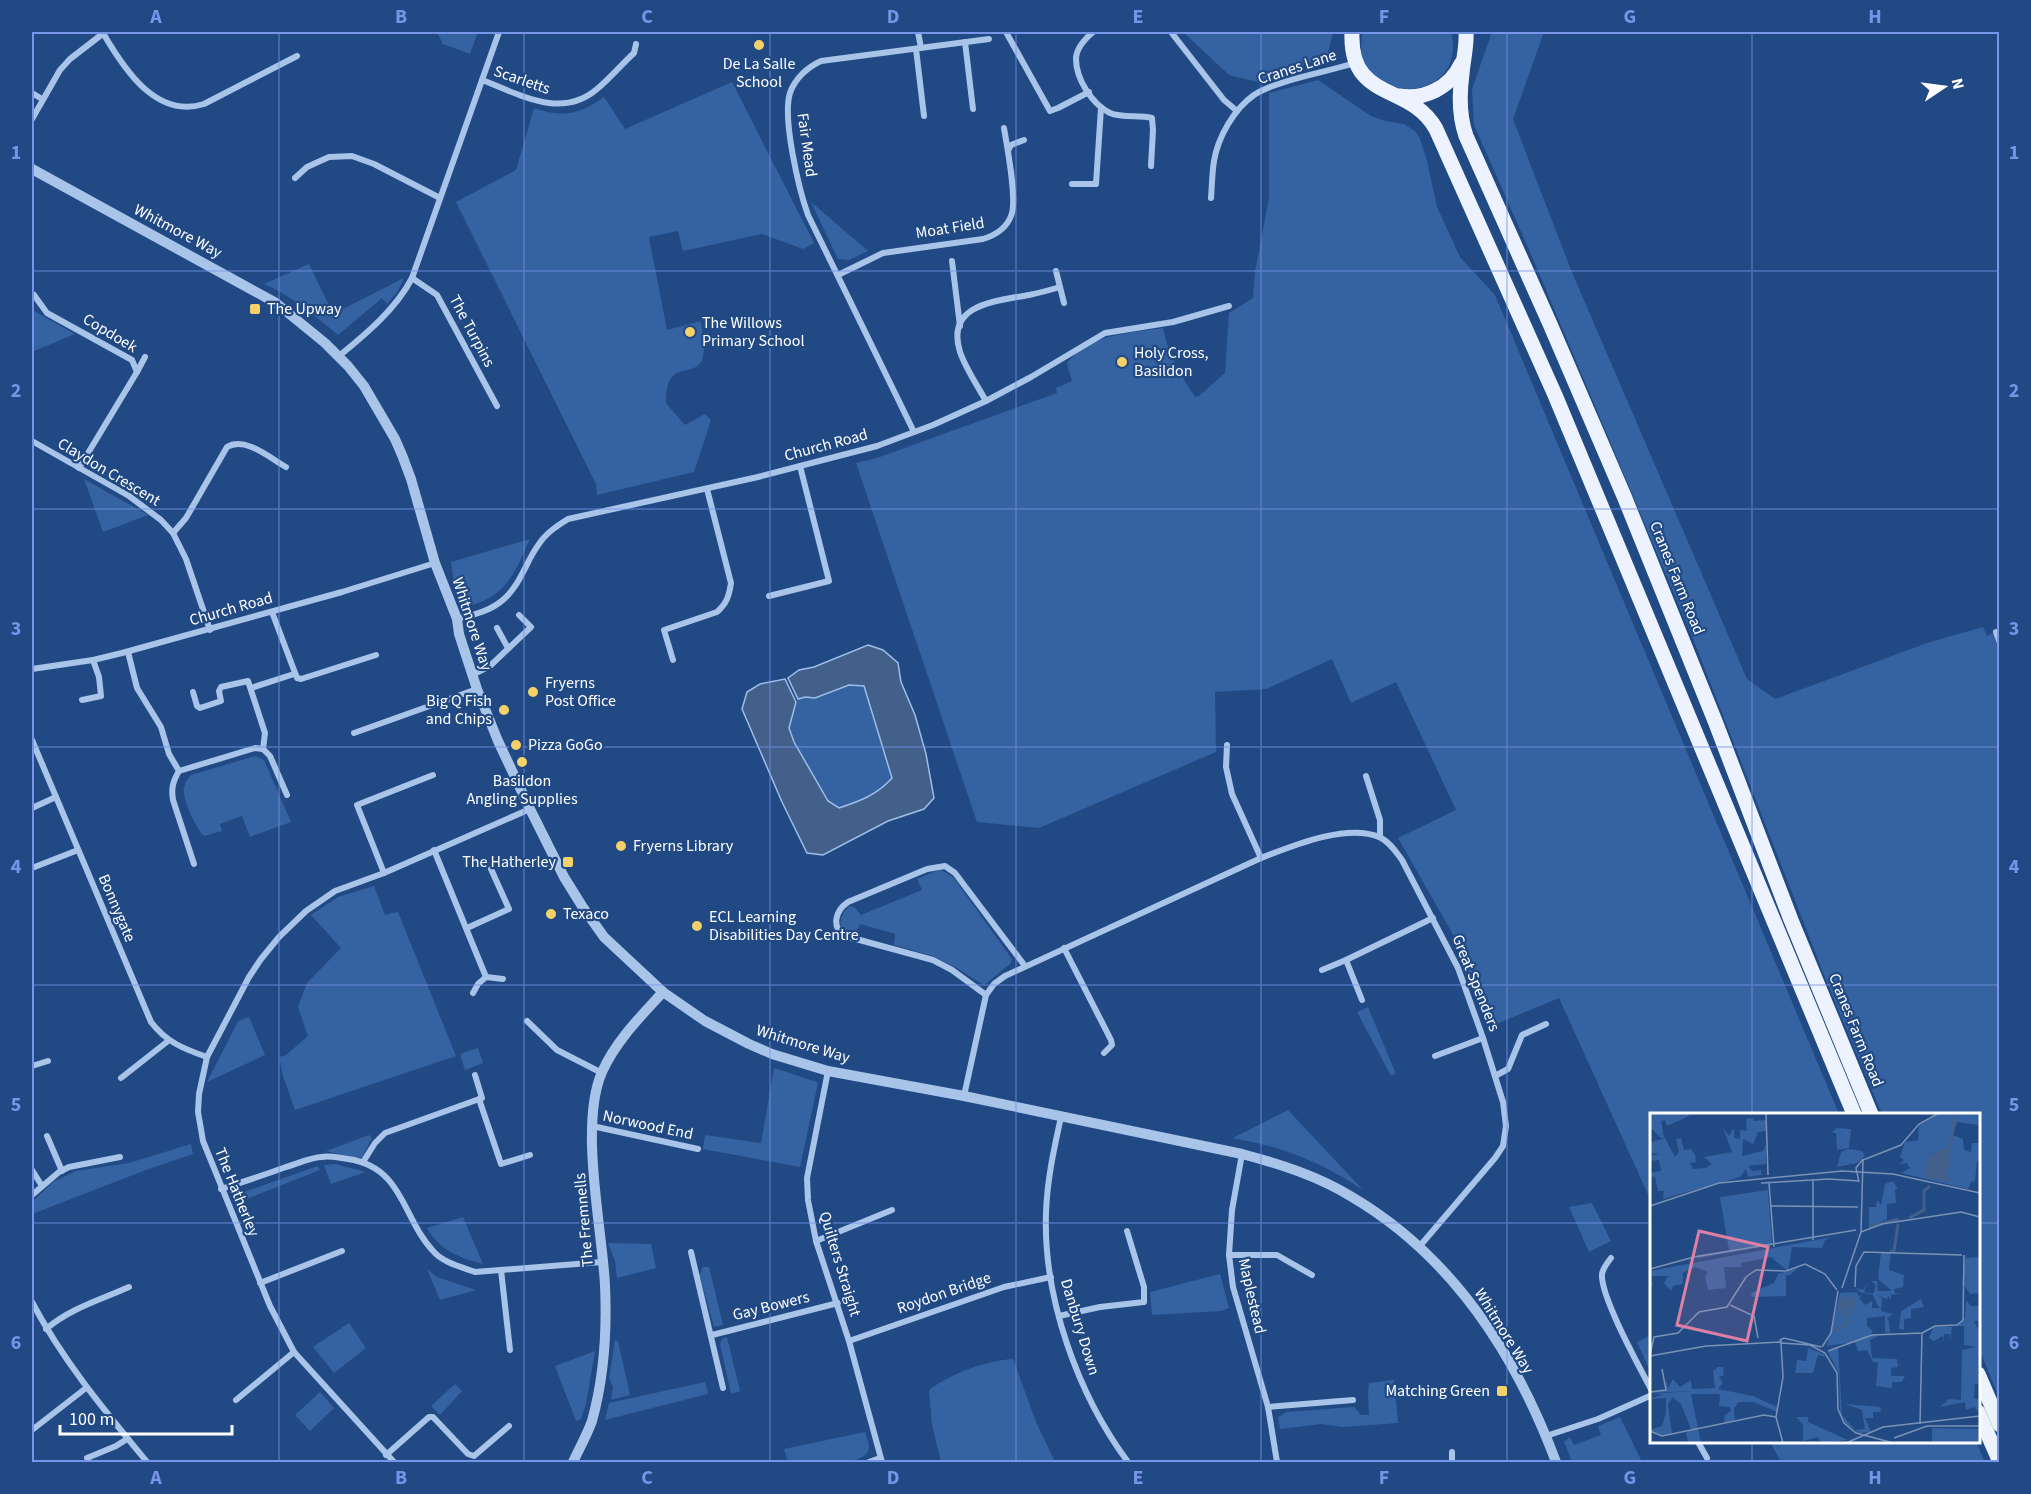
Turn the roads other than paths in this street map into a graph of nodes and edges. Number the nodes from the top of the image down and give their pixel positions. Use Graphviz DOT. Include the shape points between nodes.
graph roads {
  1 [pos="105,32"];
  2 [pos="499,32"];
  3 [pos="918,32"];
  4 [pos="1006,32"];
  5 [pos="1078,32"];
  6 [pos="1093,32"];
  7 [pos="1171,32"];
  8 [pos="1352,32"];
  9 [pos="1466,32"];
  10 [pos="989,39"];
  11 [pos="1083,40"];
  12 [pos="965,42"];
  13 [pos="636,44"];
  14 [pos="918,48"];
  15 [pos="297,56"];
  16 [pos="1464,56"];
  17 [pos="1355,63"];
  18 [pos="482,80"];
  19 [pos="1089,92"];
  20 [pos="32,93"];
  21 [pos="1388,93"];
  22 [pos="42,99"];
  23 [pos="1101,108"];
  24 [pos="973,109"];
  25 [pos="1237,111"];
  26 [pos="924,116"];
  27 [pos="32,119"];
  28 [pos="1004,128"];
  29 [pos="1024,140"];
  30 [pos="1007,153"];
  31 [pos="1151,166"];
  32 [pos="32,170"];
  33 [pos="296,178"];
  34 [pos="1072,184"];
  35 [pos="440,198"];
  36 [pos="1211,198"];
  37 [pos="952,261"];
  38 [pos="1056,271"];
  39 [pos="838,275"];
  40 [pos="412,278"];
  41 [pos="1060,287"];
  42 [pos="33,296"];
  43 [pos="1064,303"];
  44 [pos="1225,307"];
  45 [pos="960,326"];
  46 [pos="339,356"];
  47 [pos="146,357"];
  48 [pos="137,372"];
  49 [pos="986,401"];
  50 [pos="497,406"];
  51 [pos="914,432"];
  52 [pos="32,441"];
  53 [pos="800,466"];
  54 [pos="286,467"];
  55 [pos="79,468"];
  56 [pos="707,489"];
  57 [pos="173,533"];
  58 [pos="435,563"];
  59 [pos="769,596"];
  60 [pos="272,612"];
  61 [pos="519,615"];
  62 [pos="457,619"];
  63 [pos="497,628"];
  64 [pos="210,630"];
  65 [pos="1995,632"];
  66 [pos="2000,643"];
  67 [pos="508,648"];
  68 [pos="128,652"];
  69 [pos="376,655"];
  70 [pos="93,660"];
  71 [pos="673,660"];
  72 [pos="32,669"];
  73 [pos="294,674"];
  74 [pos="472,675"];
  75 [pos="251,687"];
  76 [pos="477,689"];
  77 [pos="193,693"];
  78 [pos="82,700"];
  79 [pos="354,733"];
  80 [pos="32,740"];
  81 [pos="1227,744"];
  82 [pos="263,749"];
  83 [pos="179,771"];
  84 [pos="434,775"];
  85 [pos="1366,776"];
  86 [pos="287,795"];
  87 [pos="56,797"];
  88 [pos="32,808"];
  89 [pos="530,809"];
  90 [pos="1380,837"];
  91 [pos="78,850"];
  92 [pos="434,850"];
  93 [pos="1261,858"];
  94 [pos="194,864"];
  95 [pos="32,868"];
  96 [pos="491,869"];
  97 [pos="384,873"];
  98 [pos="1433,918"];
  99 [pos="467,928"];
  100 [pos="1064,948"];
  101 [pos="1346,960"];
  102 [pos="1025,966"];
  103 [pos="1322,970"];
  104 [pos="486,977"];
  105 [pos="503,979"];
  106 [pos="663,992"];
  107 [pos="473,993"];
  108 [pos="986,994"];
  109 [pos="1362,1000"];
  110 [pos="527,1021"];
  111 [pos="1546,1024"];
  112 [pos="1483,1038"];
  113 [pos="168,1041"];
  114 [pos="1104,1053"];
  115 [pos="1435,1056"];
  116 [pos="207,1058"];
  117 [pos="48,1061"];
  118 [pos="32,1066"];
  119 [pos="828,1071"];
  120 [pos="602,1073"];
  121 [pos="475,1076"];
  122 [pos="1495,1076"];
  123 [pos="121,1078"];
  124 [pos="964,1096"];
  125 [pos="479,1099"];
  126 [pos="1854,1113"];
  127 [pos="1871,1113"];
  128 [pos="1060,1117"];
  129 [pos="592,1126"];
  130 [pos="47,1136"];
  131 [pos="698,1149"];
  132 [pos="1242,1154"];
  133 [pos="530,1155"];
  134 [pos="120,1157"];
  135 [pos="363,1162"];
  136 [pos="32,1170"];
  137 [pos="62,1171"];
  138 [pos="42,1186"];
  139 [pos="221,1189"];
  140 [pos="32,1195"];
  141 [pos="892,1210"];
  142 [pos="1127,1231"];
  143 [pos="816,1241"];
  144 [pos="1419,1247"];
  145 [pos="342,1251"];
  146 [pos="691,1252"];
  147 [pos="1228,1255"];
  148 [pos="1611,1258"];
  149 [pos="602,1262"];
  150 [pos="501,1270"];
  151 [pos="1312,1275"];
  152 [pos="1051,1277"];
  153 [pos="260,1283"];
  154 [pos="129,1287"];
  155 [pos="32,1302"];
  156 [pos="838,1303"];
  157 [pos="1059,1316"];
  158 [pos="46,1329"];
  159 [pos="712,1335"];
  160 [pos="849,1341"];
  161 [pos="510,1350"];
  162 [pos="294,1352"];
  163 [pos="1980,1379"];
  164 [pos="86,1388"];
  165 [pos="723,1388"];
  166 [pos="1650,1389"];
  167 [pos="1650,1394"];
  168 [pos="236,1400"];
  169 [pos="1353,1400"];
  170 [pos="1268,1407"];
  171 [pos="1980,1417"];
  172 [pos="2000,1425"];
  173 [pos="509,1426"];
  174 [pos="32,1430"];
  175 [pos="1546,1436"];
  176 [pos="127,1439"];
  177 [pos="1699,1443"];
  178 [pos="1452,1452"];
  179 [pos="386,1455"];
  180 [pos="1707,1458"];
  181 [pos="881,1460"];
  182 [pos="89,1462"];
  183 [pos="147,1462"];
  184 [pos="394,1462"];
  185 [pos="573,1462"];
  186 [pos="868,1462"];
  187 [pos="1128,1462"];
  188 [pos="1277,1462"];
  189 [pos="1452,1462"];
  190 [pos="1556,1462"];
  191 [pos="2000,1462"];
  1 -- 15 [label="street" via="119,60 144,87 160,99 191,108"];
  1 -- 22 [label="street" via="69,58"];
  2 -- 18 [label="street"];
  3 -- 14 [label="street"];
  4 -- 19 [label="street" via="1050,111"];
  5 -- 11 [label="street"];
  6 -- 11 [label="street"];
  7 -- 25 [label="street"];
  8 -- 17 [label="main road"];
  9 -- 16 [label="main road, Cranes Farm Road"];
  10 -- 12 [label="street, Fair Mead"];
  11 -- 19 [label="street" via="1076,57"];
  12 -- 14 [label="street, Fair Mead"];
  12 -- 24 [label="street"];
  13 -- 18 [label="street, Scarletts" via="634,53 596,90 567,104 540,102"];
  14 -- 26 [label="street"];
  14 -- 39 [label="street, Fair Mead" via="821,61 811,65 790,90 788,117 801,195"];
  16 -- 21 [label="main road, Cranes Farm Road" via="1449,82 1436,91 1411,97"];
  16 -- 127 [label="main road, Cranes Farm Road" via="1460,99 1466,136 1624,496"];
  17 -- 21 [label="main road, Cranes Farm Road" via="1373,85"];
  17 -- 25 [label="street, Cranes Lane" via="1275,86 1254,95"];
  18 -- 35 [label="street"];
  19 -- 23 [label="street"];
  20 -- 22 [label="street"];
  21 -- 126 [label="main road, Cranes Farm Road" via="1413,105 1432,121 1474,212 1587,471"];
  22 -- 27 [label="street"];
  23 -- 31 [label="street" via="1113,114 1153,120"];
  23 -- 34 [label="street" via="1096,184"];
  25 -- 36 [label="street, Cranes Lane" via="1214,160"];
  28 -- 30 [label="street, Moat Field"];
  29 -- 30 [label="street" via="1011,145"];
  30 -- 39 [label="street, Moat Field" via="1013,214 995,235 883,253"];
  32 -- 46 [label="street, Whitmore Way" via="276,303"];
  33 -- 35 [label="street" via="307,167 329,157 352,156"];
  35 -- 40 [label="street"];
  37 -- 45 [label="street"];
  38 -- 41 [label="street"];
  39 -- 51 [label="street, Fair Mead"];
  40 -- 46 [label="street" via="394,305"];
  40 -- 50 [label="street, The Turpins" via="437,295"];
  41 -- 43 [label="street"];
  41 -- 45 [label="street" via="982,304"];
  42 -- 48 [label="street, Copdoek" via="47,313 132,360"];
  44 -- 49 [label="street, Church Road" via="1173,322 1105,333"];
  45 -- 49 [label="street" via="961,355"];
  46 -- 58 [label="street, Whitmore Way" via="364,386 395,439"];
  47 -- 48 [label="street"];
  48 -- 55 [label="street, Copdoek"];
  49 -- 51 [label="street, Church Road"];
  51 -- 53 [label="street, Church Road"];
  52 -- 55 [label="street, Claydon Crescent"];
  53 -- 56 [label="street, Church Road"];
  53 -- 59 [label="street" via="829,581"];
  54 -- 57 [label="street" via="239,442 232,444"];
  55 -- 57 [label="street, Claydon Crescent" via="146,507"];
  56 -- 62 [label="street, Church Road" via="568,519 538,545 521,578 503,601"];
  56 -- 71 [label="street" via="731,583 729,596 717,612 664,630"];
  57 -- 64 [label="street, Claydon Crescent"];
  58 -- 60 [label="street, Church Road"];
  58 -- 62 [label="street, Whitmore Way"];
  60 -- 64 [label="street, Church Road"];
  60 -- 73 [label="street"];
  61 -- 67 [label="street" via="531,627"];
  62 -- 74 [label="street, Whitmore Way"];
  63 -- 67 [label="street"];
  64 -- 68 [label="street, Church Road"];
  65 -- 66 [label="street"];
  67 -- 74 [label="street" via="490,666"];
  68 -- 70 [label="street, Church Road"];
  68 -- 83 [label="street" via="137,688 162,727 169,754"];
  69 -- 73 [label="street" via="301,679"];
  70 -- 72 [label="street, Church Road"];
  70 -- 78 [label="street" via="101,696"];
  73 -- 75 [label="street"];
  74 -- 76 [label="street, Whitmore Way"];
  75 -- 77 [label="street" via="245,680 221,687 221,701 200,708"];
  75 -- 82 [label="street" via="265,733"];
  76 -- 79 [label="street"];
  76 -- 89 [label="street, Whitmore Way"];
  80 -- 87 [label="street, Bonnygate"];
  81 -- 93 [label="street" via="1226,767 1232,795"];
  82 -- 83 [label="street"];
  82 -- 86 [label="street"];
  83 -- 94 [label="street" via="174,778 173,800"];
  84 -- 97 [label="street" via="357,806"];
  85 -- 90 [label="street" via="1380,820"];
  87 -- 88 [label="street"];
  87 -- 91 [label="street, Bonnygate"];
  89 -- 92 [label="street, The Hatherley"];
  89 -- 106 [label="street, Whitmore Way" via="564,877 604,937"];
  90 -- 93 [label="street" via="1336,836 1291,846"];
  90 -- 98 [label="street, Great Spenders" via="1402,860"];
  91 -- 95 [label="street"];
  91 -- 113 [label="street, Bonnygate" via="151,1022"];
  92 -- 97 [label="street, The Hatherley"];
  92 -- 99 [label="street"];
  93 -- 100 [label="street"];
  96 -- 99 [label="street" via="509,909"];
  97 -- 116 [label="street, The Hatherley" via="335,891 279,937 249,977"];
  98 -- 101 [label="street"];
  98 -- 112 [label="street, Great Spenders" via="1458,968"];
  99 -- 104 [label="street"];
  100 -- 102 [label="street"];
  100 -- 114 [label="street" via="1111,1040 1112,1045"];
  101 -- 103 [label="street"];
  101 -- 109 [label="street"];
  102 -- 108 [label="street" via="1005,975"];
  102 -- 108 [label="street" via="956,873 945,866 927,868 841,906 836,920 845,936 933,960"];
  104 -- 105 [label="street"];
  104 -- 107 [label="street"];
  106 -- 119 [label="street, Whitmore Way" via="705,1021 749,1044"];
  106 -- 120 [label="street, The Fremnells" via="623,1036"];
  108 -- 124 [label="street"];
  110 -- 120 [label="street" via="557,1050"];
  111 -- 122 [label="street" via="1522,1035 1508,1069"];
  112 -- 115 [label="street"];
  112 -- 122 [label="street, Great Spenders"];
  113 -- 116 [label="street, Bonnygate"];
  113 -- 123 [label="street"];
  116 -- 139 [label="street, The Hatherley" via="199,1094 200,1125 202,1141"];
  117 -- 118 [label="street"];
  119 -- 124 [label="street, Whitmore Way"];
  119 -- 143 [label="street, Quilters Straight" via="807,1178"];
  120 -- 129 [label="street, The Fremnells"];
  121 -- 125 [label="street" via="482,1098"];
  122 -- 144 [label="street, Great Spenders" via="1505,1114 1503,1146"];
  124 -- 128 [label="street, Whitmore Way"];
  125 -- 133 [label="street" via="501,1164"];
  125 -- 135 [label="street" via="385,1133"];
  128 -- 132 [label="street, Whitmore Way"];
  128 -- 152 [label="street, Danbury Down" via="1047,1190"];
  129 -- 131 [label="street, Norwood End"];
  129 -- 149 [label="street, The Fremnells"];
  130 -- 137 [label="street"];
  132 -- 144 [label="street, Whitmore Way" via="1302,1173 1351,1196"];
  132 -- 147 [label="street, Maplestead"];
  134 -- 137 [label="street"];
  135 -- 139 [label="street" via="321,1156"];
  135 -- 150 [label="street" via="379,1171 401,1195 419,1233 436,1254 475,1272"];
  136 -- 138 [label="street"];
  137 -- 138 [label="street"];
  138 -- 140 [label="street"];
  139 -- 153 [label="street, The Hatherley"];
  141 -- 143 [label="street"];
  142 -- 157 [label="street" via="1144,1287 1144,1302"];
  143 -- 156 [label="street, Quilters Straight"];
  144 -- 175 [label="street, Whitmore Way" via="1439,1264 1474,1306 1532,1404"];
  145 -- 153 [label="street"];
  146 -- 159 [label="street"];
  147 -- 151 [label="street" via="1277,1255"];
  147 -- 170 [label="street, Maplestead" via="1233,1287"];
  148 -- 166 [label="street" via="1602,1274 1603,1284"];
  149 -- 150 [label="street"];
  149 -- 185 [label="street, The Fremnells" via="606,1331 600,1380 592,1421"];
  150 -- 161 [label="street"];
  152 -- 157 [label="street, Danbury Down"];
  152 -- 160 [label="street, Roydon Bridge" via="1004,1287"];
  153 -- 162 [label="street, The Hatherley"];
  154 -- 158 [label="street" via="79,1306"];
  155 -- 158 [label="street"];
  156 -- 159 [label="street, Gay Bowers"];
  156 -- 160 [label="street, Quilters Straight"];
  157 -- 187 [label="street, Danbury Down" via="1094,1408"];
  158 -- 164 [label="street"];
  159 -- 165 [label="street"];
  160 -- 181 [label="street, Quilters Straight"];
  162 -- 168 [label="street"];
  162 -- 179 [label="street, The Hatherley"];
  163 -- 172 [label="main road"];
  164 -- 174 [label="street"];
  164 -- 176 [label="street"];
  167 -- 175 [label="street" via="1604,1416"];
  169 -- 170 [label="street"];
  170 -- 188 [label="street, Maplestead"];
  171 -- 191 [label="main road"];
  173 -- 179 [label="street" via="474,1456 429,1417"];
  175 -- 190 [label="street, Whitmore Way"];
  176 -- 182 [label="street" via="87,1458"];
  176 -- 183 [label="street"];
  177 -- 180 [label="street"];
  178 -- 189 [label="street"];
  179 -- 184 [label="street, The Hatherley"];
  181 -- 186 [label="street"];
}
